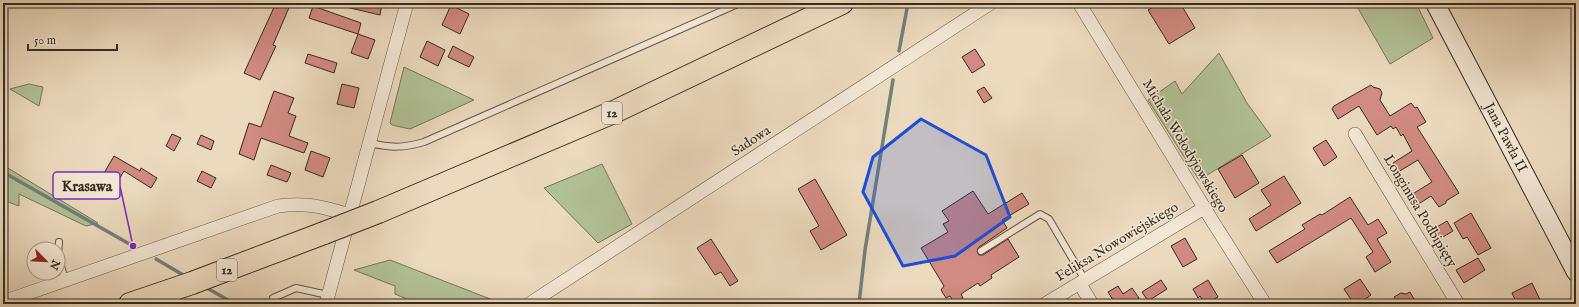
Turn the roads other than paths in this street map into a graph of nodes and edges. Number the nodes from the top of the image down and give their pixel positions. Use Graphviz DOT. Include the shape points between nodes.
graph roads {
  1 [pos="407,3"];
  2 [pos="740,3"];
  3 [pos="842,3"];
  4 [pos="990,3"];
  5 [pos="1079,3"];
  6 [pos="1435,3"];
  7 [pos="1355,134"];
  8 [pos="370,143"];
  9 [pos="1204,208"];
  10 [pos="350,215"];
  11 [pos="981,251"];
  12 [pos="1576,272"];
  13 [pos="66,280"];
  14 [pos="62,281"];
  15 [pos="1082,282"];
  16 [pos="273,298"];
  17 [pos="327,300"];
  18 [pos="3,302"];
  19 [pos="130,304"];
  20 [pos="528,304"];
  21 [pos="1046,304"];
  22 [pos="1092,304"];
  23 [pos="1265,304"];
  24 [pos="1458,304"];
  1 -- 8 [label="street"];
  2 -- 8 [label="lane" via="424,142 406,148"];
  3 -- 19 [label="highway, 12, bridge" via="629,105 514,156 324,233"];
  4 -- 20 [label="street, Sadowa"];
  5 -- 9 [label="street, Michała Wołodyjowskiego"];
  6 -- 12 [label="main road, Jana Pawła II"];
  7 -- 24 [label="street, Longinusa Podbipięty"];
  8 -- 10 [label="street"];
  9 -- 15 [label="street, Feliksa Nowowiejskiego"];
  9 -- 23 [label="street, Michała Wołodyjowskiego"];
  10 -- 13 [label="street" via="298,203 278,206"];
  10 -- 17 [label="street"];
  11 -- 15 [label="lane" via="1040,214 1048,219"];
  14 -- 18 [label="street"];
  15 -- 21 [label="street, Feliksa Nowowiejskiego"];
  15 -- 22 [label="street"];
  16 -- 17 [label="lane" via="296,288"];
}
